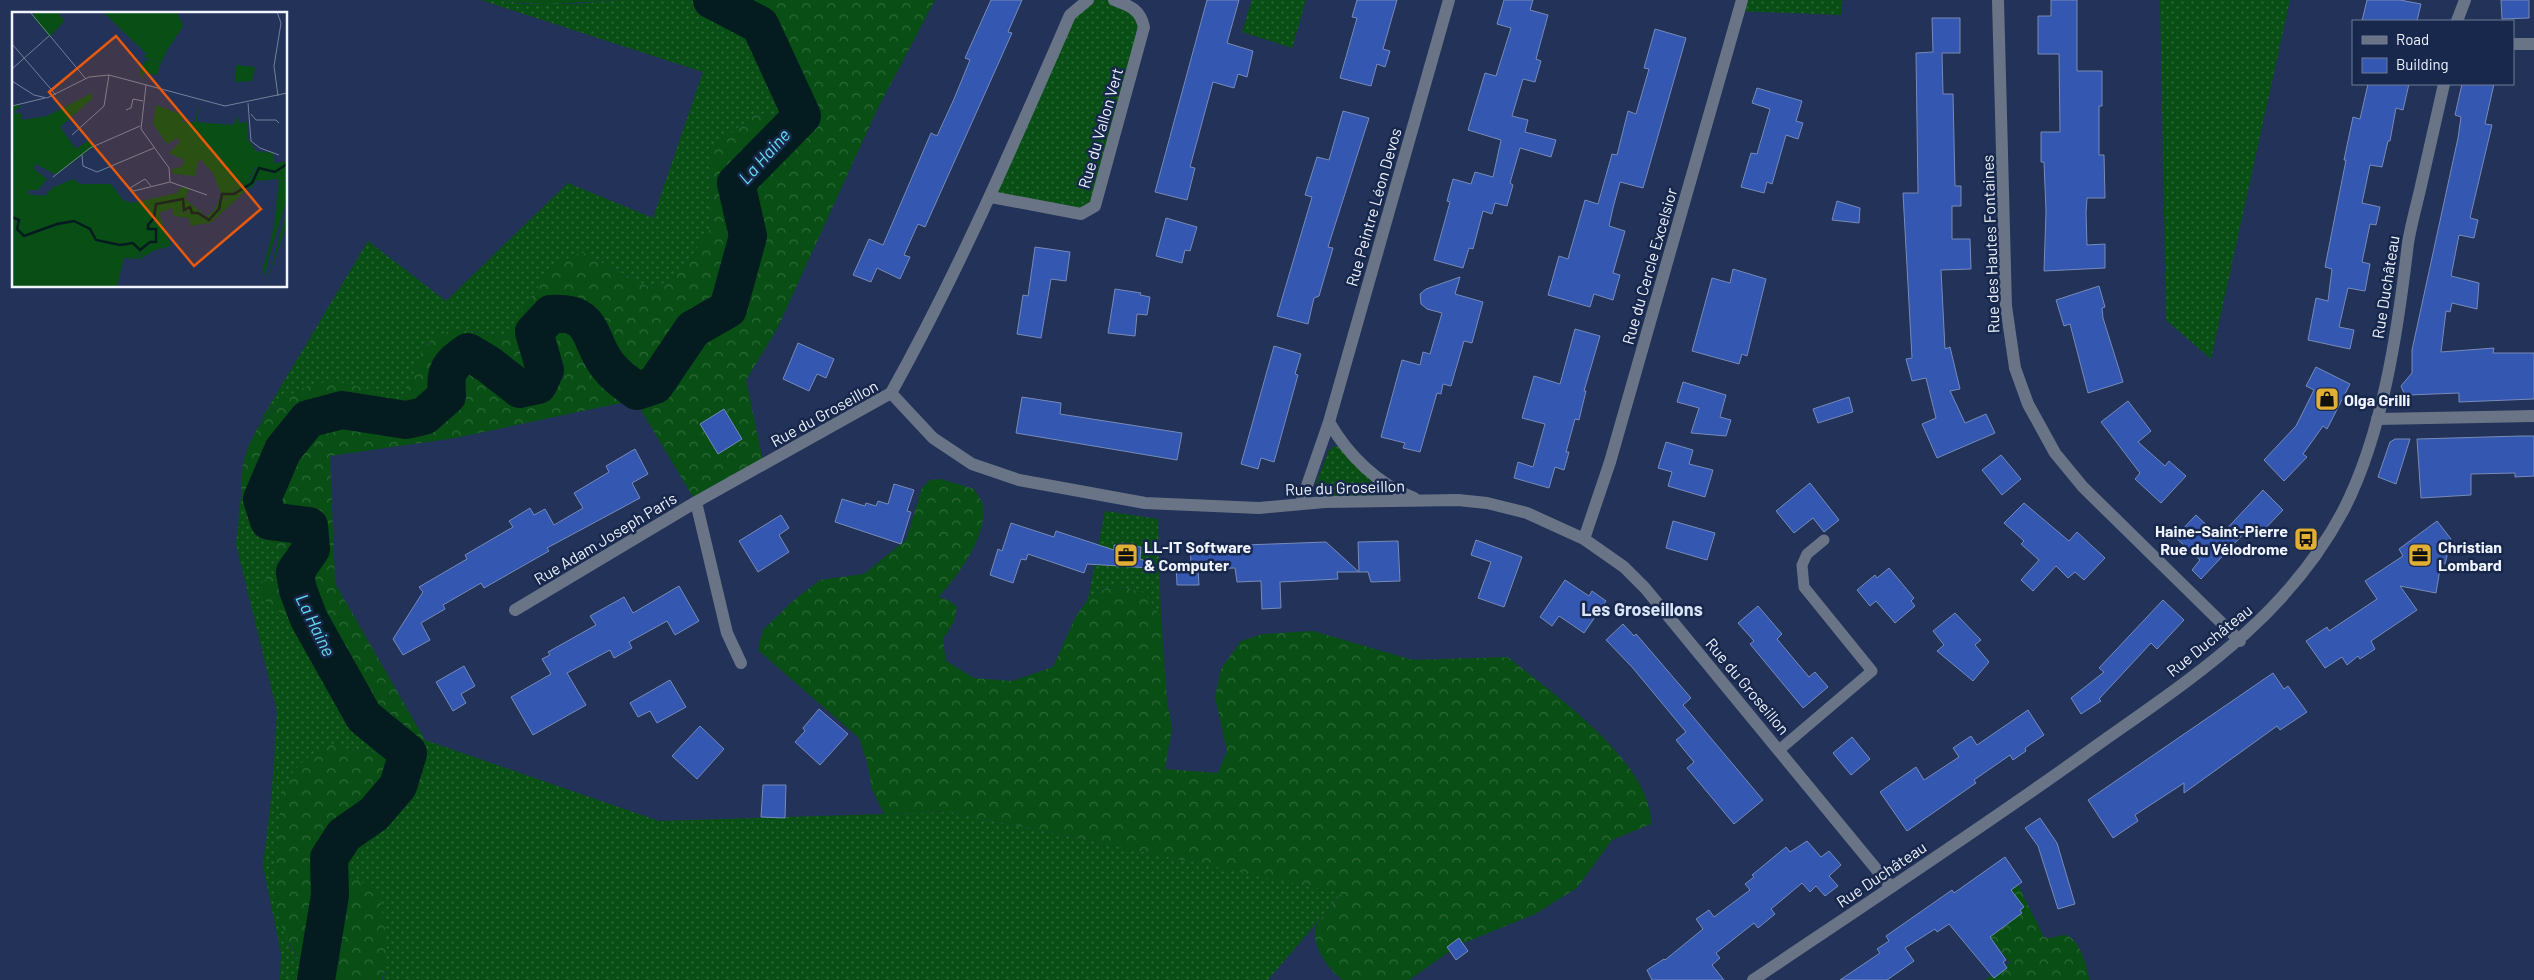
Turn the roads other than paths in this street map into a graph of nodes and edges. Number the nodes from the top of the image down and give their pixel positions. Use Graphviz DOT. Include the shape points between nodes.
graph roads {
  1 [pos="1088,0"];
  2 [pos="1114,0"];
  3 [pos="1449,0"];
  4 [pos="1742,0"];
  5 [pos="1998,0"];
  6 [pos="2465,0"];
  7 [pos="2457,20"];
  8 [pos="2514,44"];
  9 [pos="2534,44"];
  10 [pos="2444,85"];
  11 [pos="991,197"];
  12 [pos="890,393"];
  13 [pos="2534,416"];
  14 [pos="2377,419"];
  15 [pos="1329,422"];
  16 [pos="1421,500"];
  17 [pos="696,502"];
  18 [pos="1300,503"];
  19 [pos="1584,539"];
  20 [pos="1824,540"];
  21 [pos="515,610"];
  22 [pos="2240,641"];
  23 [pos="741,663"];
  24 [pos="1780,750"];
  25 [pos="1890,887"];
  26 [pos="1753,980"];
  1 -- 11 [label="street" via="1070,15"];
  2 -- 11 [label="street, Rue du Vallon Vert" via="1131,6 1142,15 1144,27 1095,206 1081,214"];
  3 -- 15 [label="street, Rue Peintre Léon Devos"];
  4 -- 19 [label="street, Rue du Cercle Excelsior" via="1610,462"];
  5 -- 22 [label="street, Rue des Hautes Fontaines" via="2006,306 2011,349 2024,396 2055,453 2083,487"];
  6 -- 7 [label="street"];
  8 -- 9 [label="street"];
  10 -- 14 [label="street, Rue Duchâteau" via="2408,241 2405,277"];
  11 -- 12 [label="street" via="929,325"];
  12 -- 17 [label="street, Rue du Groseillon"];
  12 -- 18 [label="street, Rue du Groseillon" via="932,438 972,464 1020,480 1145,503 1259,508"];
  13 -- 14 [label="street"];
  14 -- 22 [label="street, Rue Duchâteau" via="2343,510 2329,533 2279,602"];
  15 -- 16 [label="street" via="1346,450 1387,486"];
  15 -- 18 [label="street, Rue Peintre Léon Devos"];
  16 -- 18 [label="street, Rue du Groseillon"];
  16 -- 19 [label="street, Rue du Groseillon" via="1458,500 1514,509"];
  17 -- 21 [label="street, Rue Adam Joseph Paris"];
  17 -- 23 [label="street, Rue Adam Joseph Paris" via="727,633"];
  19 -- 24 [label="street, Rue du Groseillon" via="1618,562 1645,588"];
  20 -- 24 [label="lane" via="1807,554 1802,564 1804,587 1872,671"];
  22 -- 25 [label="street, Rue Duchâteau" via="1995,818"];
  24 -- 25 [label="street, Rue du Groseillon"];
  25 -- 26 [label="street, Rue Duchâteau"];
}
